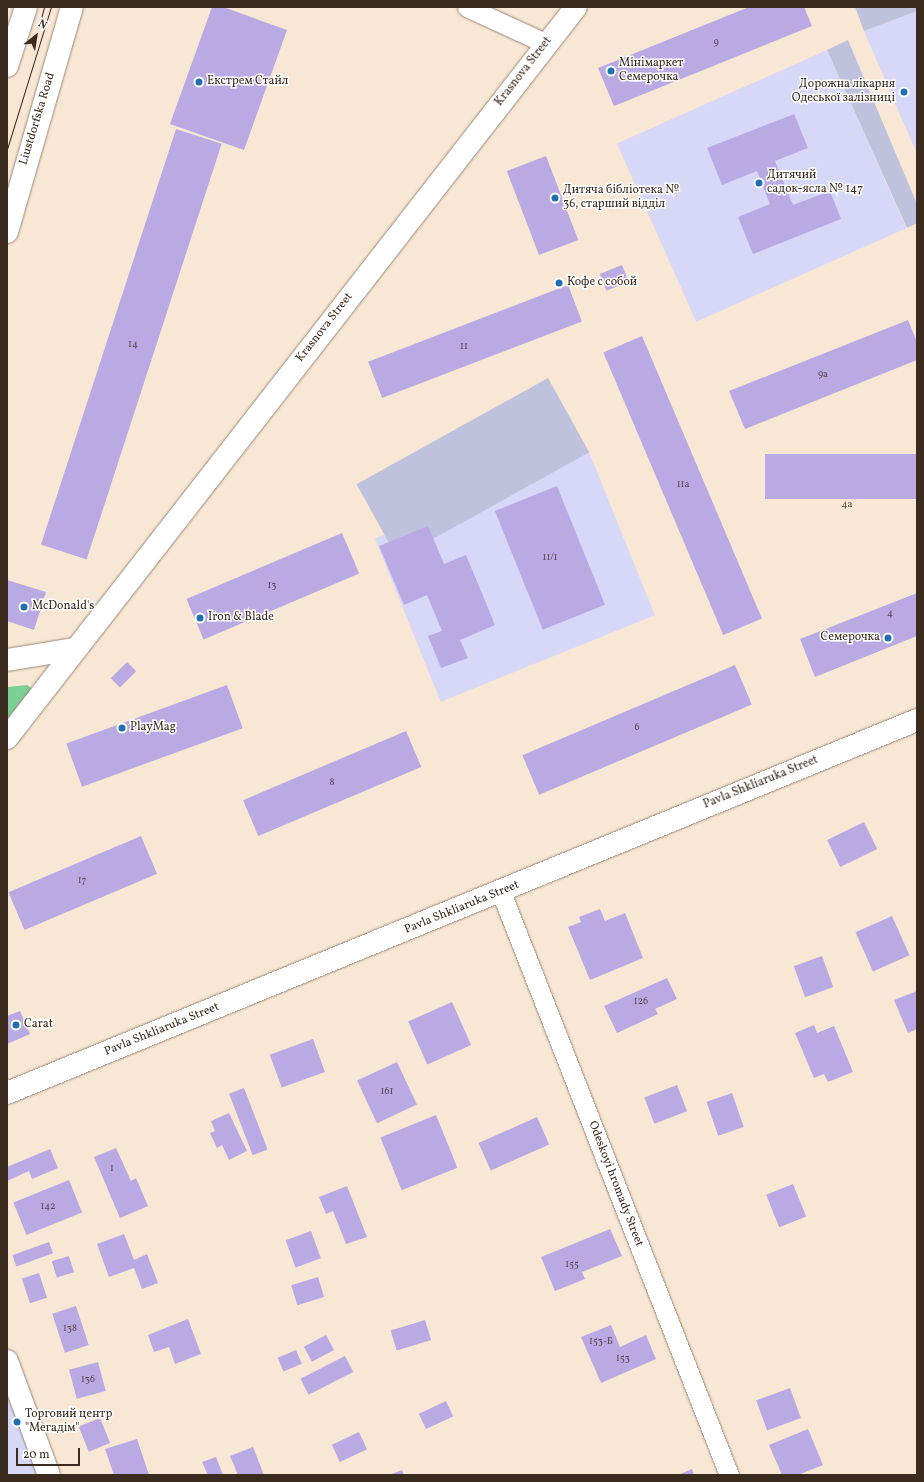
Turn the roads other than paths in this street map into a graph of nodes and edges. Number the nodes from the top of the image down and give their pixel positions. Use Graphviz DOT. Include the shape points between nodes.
graph roads {
  1 [pos="26,7"];
  2 [pos="72,7"];
  3 [pos="467,7"];
  4 [pos="576,7"];
  5 [pos="547,44"];
  6 [pos="7,66"];
  7 [pos="7,232"];
  8 [pos="75,649"];
  9 [pos="7,660"];
  10 [pos="917,720"];
  11 [pos="7,738"];
  12 [pos="501,892"];
  13 [pos="7,1093"];
  14 [pos="7,1361"];
  15 [pos="49,1475"];
  16 [pos="729,1475"];
  1 -- 6 [label="main road"];
  2 -- 7 [label="main road, Liustdorfska Road"];
  3 -- 5 [label="street"];
  4 -- 5 [label="main road, Krasnova Street"];
  5 -- 8 [label="main road, Krasnova Street"];
  8 -- 9 [label="main road"];
  8 -- 11 [label="main road, Krasnova Street"];
  10 -- 12 [label="main road, Pavla Shkliaruka Street"];
  12 -- 13 [label="main road, Pavla Shkliaruka Street"];
  12 -- 16 [label="street, Odeskoyi hromady Street"];
  14 -- 15 [label="main road"];
}
